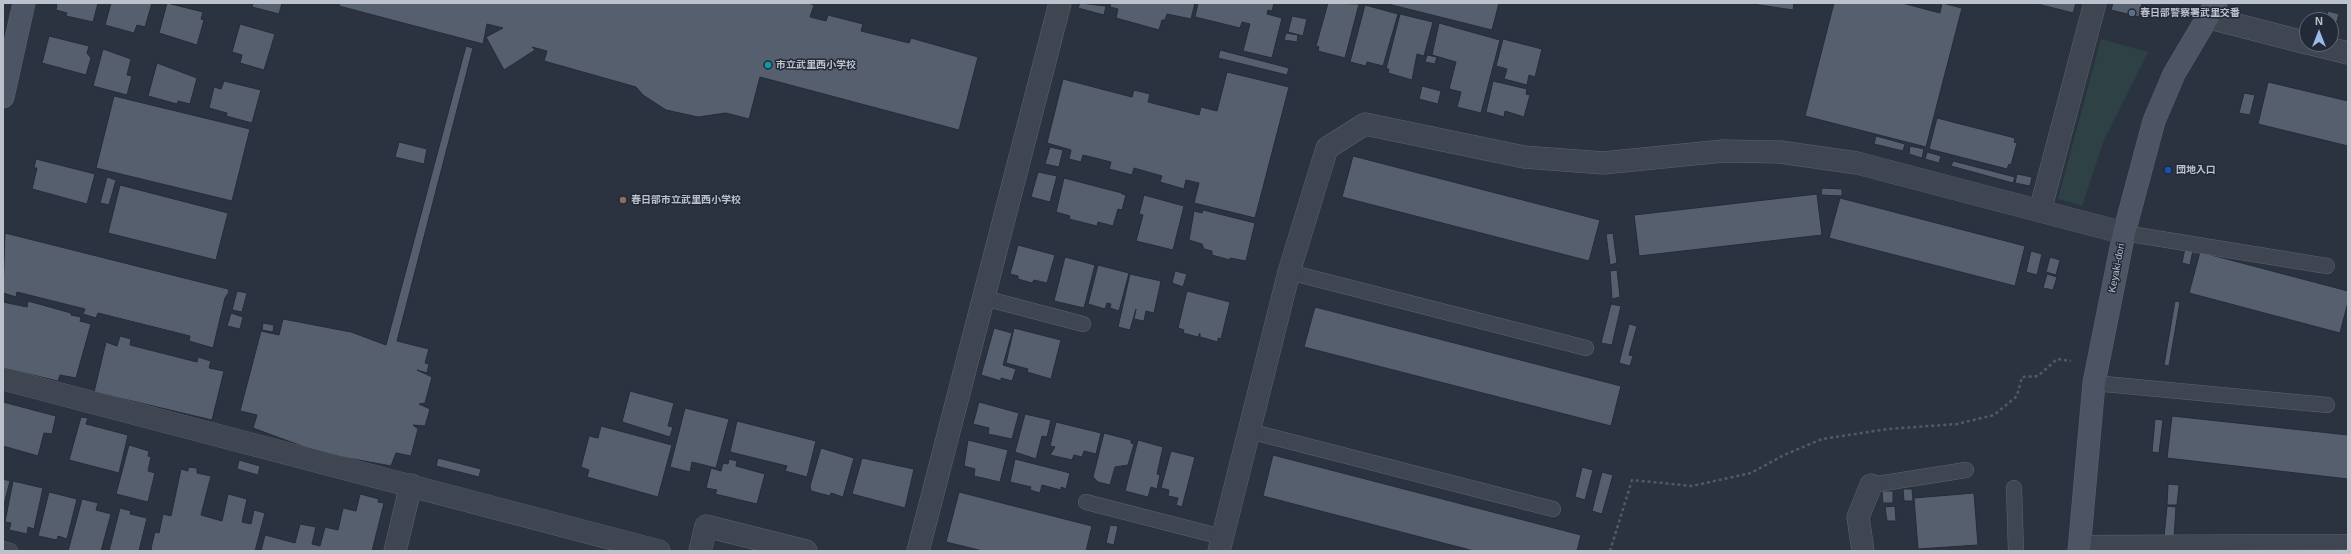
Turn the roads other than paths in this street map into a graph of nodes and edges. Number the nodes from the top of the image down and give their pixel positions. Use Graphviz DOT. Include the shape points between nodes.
graph roads {
  1 [pos="24,3"];
  2 [pos="1060,3"];
  3 [pos="2095,3"];
  4 [pos="2211,10"];
  5 [pos="2299,40"];
  6 [pos="3,96"];
  7 [pos="2040,211"];
  8 [pos="2124,233"];
  9 [pos="2327,266"];
  10 [pos="1289,272"];
  11 [pos="984,298"];
  12 [pos="1083,324"];
  13 [pos="1586,348"];
  14 [pos="2096,374"];
  15 [pos="3,380"];
  16 [pos="2327,405"];
  17 [pos="1249,431"];
  18 [pos="1966,470"];
  19 [pos="411,485"];
  20 [pos="1871,485"];
  21 [pos="2014,488"];
  22 [pos="1086,502"];
  23 [pos="1554,509"];
  24 [pos="2348,542"];
  25 [pos="1220,544"];
  26 [pos="2079,547"];
  27 [pos="3,549"];
  28 [pos="10,551"];
  29 [pos="395,551"];
  30 [pos="659,551"];
  31 [pos="700,551"];
  32 [pos="806,551"];
  33 [pos="918,551"];
  34 [pos="1863,551"];
  35 [pos="2016,551"];
  1 -- 6 [label="street"];
  2 -- 11 [label="street"];
  3 -- 7 [label="street"];
  4 -- 5 [label="street"];
  4 -- 8 [label="street, Keyaki-dori" via="2174,74 2154,121"];
  7 -- 8 [label="street"];
  7 -- 10 [label="street" via="1857,163 1780,152 1723,152 1603,163 1524,157 1365,124 1327,148"];
  8 -- 9 [label="lane"];
  8 -- 14 [label="street, Keyaki-dori"];
  10 -- 13 [label="lane"];
  10 -- 17 [label="street"];
  11 -- 12 [label="lane"];
  11 -- 33 [label="street"];
  14 -- 16 [label="lane"];
  14 -- 26 [label="street, Keyaki-dori"];
  15 -- 19 [label="street"];
  17 -- 23 [label="lane"];
  17 -- 25 [label="street"];
  18 -- 20 [label="lane"];
  19 -- 29 [label="street"];
  19 -- 30 [label="street"];
  20 -- 34 [label="street" via="1858,517"];
  21 -- 35 [label="lane"];
  22 -- 25 [label="lane"];
  24 -- 26 [label="lane"];
  27 -- 28 [label="lane"];
  31 -- 32 [label="street" via="706,526"];
}
